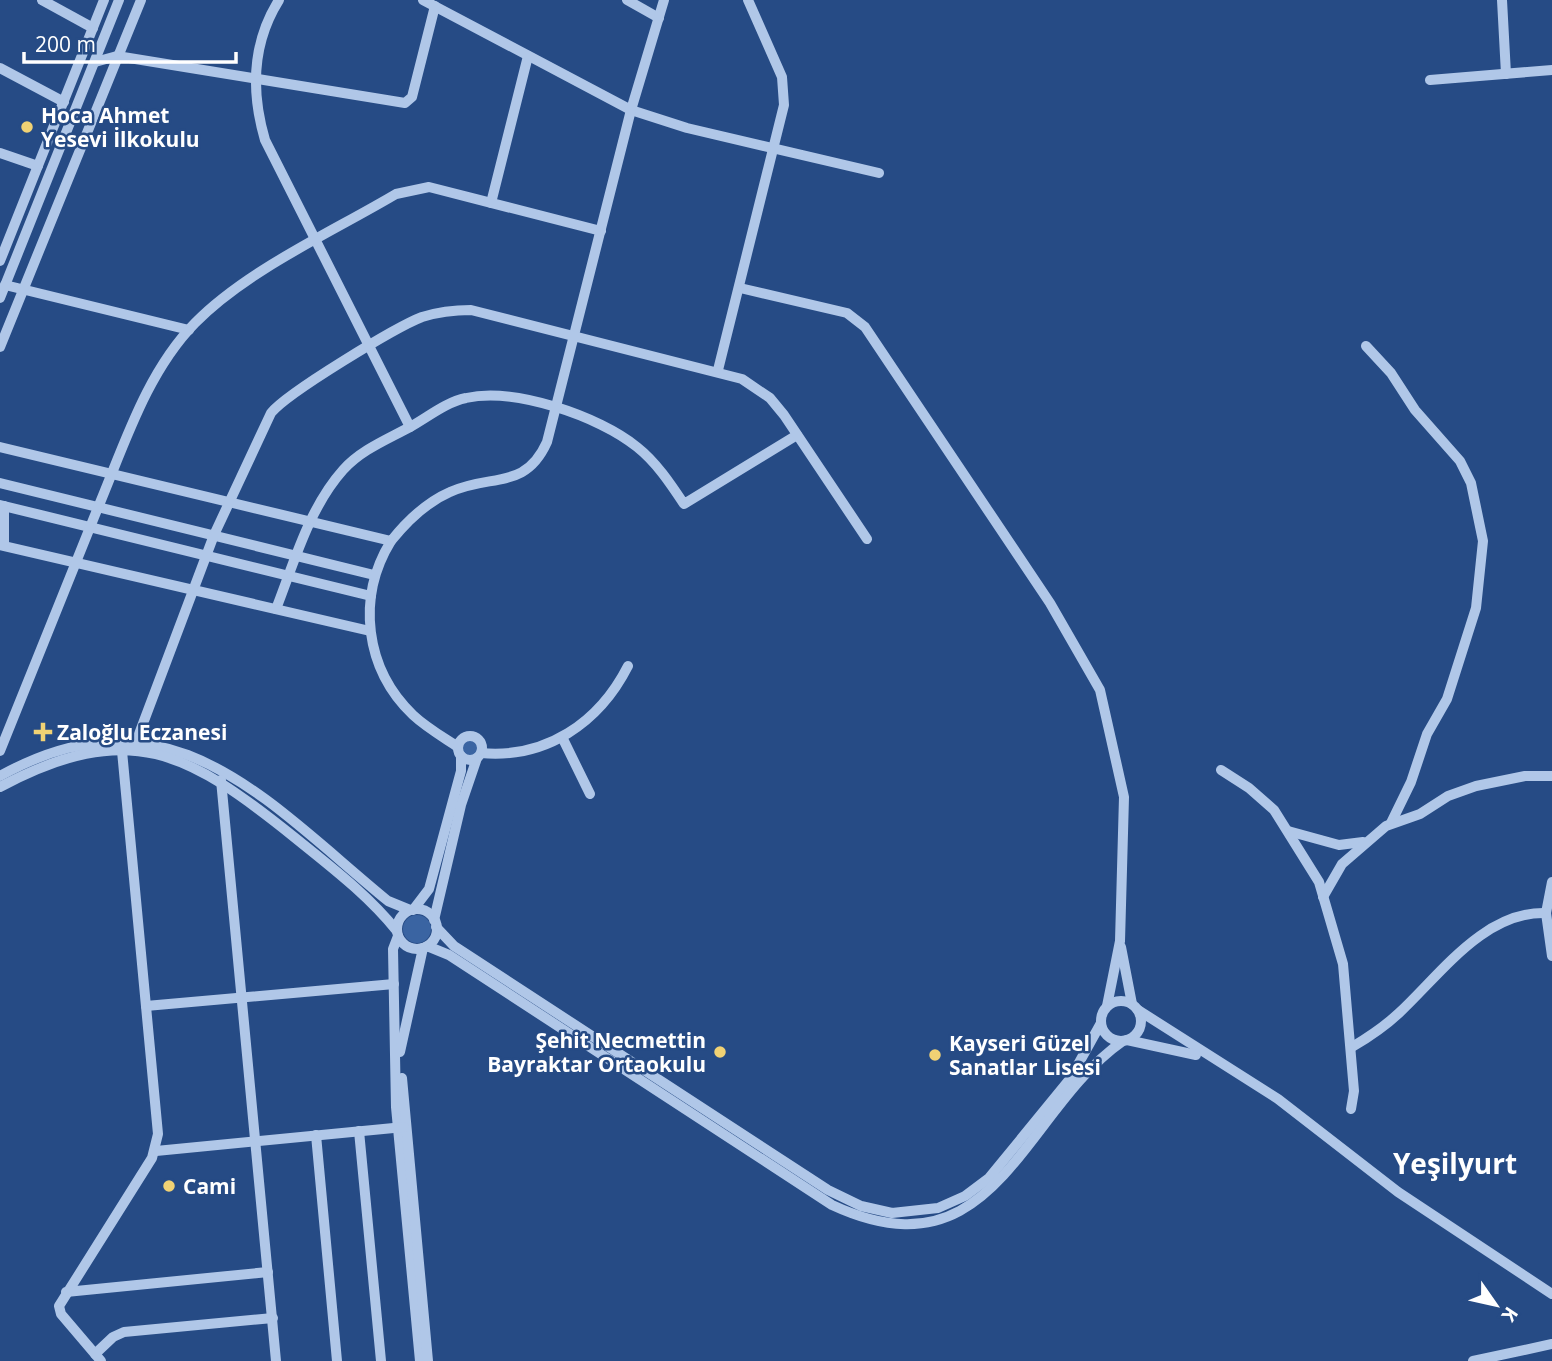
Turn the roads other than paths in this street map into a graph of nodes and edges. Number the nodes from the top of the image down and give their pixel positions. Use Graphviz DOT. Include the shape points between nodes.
graph roads {
  1 [pos="42,0"];
  2 [pos="104,0"];
  3 [pos="119,0"];
  4 [pos="141,0"];
  5 [pos="279,0"];
  6 [pos="424,0"];
  7 [pos="626,0"];
  8 [pos="664,0"];
  9 [pos="748,0"];
  10 [pos="1502,0"];
  11 [pos="435,6"];
  12 [pos="659,18"];
  13 [pos="93,28"];
  14 [pos="103,40"];
  15 [pos="117,56"];
  16 [pos="528,56"];
  17 [pos="94,62"];
  18 [pos="0,68"];
  19 [pos="1552,70"];
  20 [pos="1506,74"];
  21 [pos="255,79"];
  22 [pos="1430,80"];
  23 [pos="64,102"];
  24 [pos="631,110"];
  25 [pos="774,149"];
  26 [pos="0,153"];
  27 [pos="38,166"];
  28 [pos="879,173"];
  29 [pos="491,203"];
  30 [pos="601,231"];
  31 [pos="4,241"];
  32 [pos="316,242"];
  33 [pos="0,261"];
  34 [pos="5,285"];
  35 [pos="740,288"];
  36 [pos="23,290"];
  37 [pos="0,298"];
  38 [pos="189,330"];
  39 [pos="574,336"];
  40 [pos="1366,346"];
  41 [pos="0,347"];
  42 [pos="370,347"];
  43 [pos="718,370"];
  44 [pos="555,409"];
  45 [pos="411,427"];
  46 [pos="797,435"];
  47 [pos="0,447"];
  48 [pos="111,473"];
  49 [pos="0,483"];
  50 [pos="228,501"];
  51 [pos="2,506"];
  52 [pos="99,507"];
  53 [pos="311,521"];
  54 [pos="90,527"];
  55 [pos="214,536"];
  56 [pos="867,539"];
  57 [pos="391,541"];
  58 [pos="2,545"];
  59 [pos="205,556"];
  60 [pos="297,556"];
  61 [pos="76,562"];
  62 [pos="374,575"];
  63 [pos="289,576"];
  64 [pos="192,589"];
  65 [pos="370,596"];
  66 [pos="276,609"];
  67 [pos="369,631"];
  68 [pos="628,666"];
  69 [pos="562,737"];
  70 [pos="136,742"];
  71 [pos="0,751"];
  72 [pos="122,751"];
  73 [pos="459,751"];
  74 [pos="479,755"];
  75 [pos="1221,770"];
  76 [pos="0,776"];
  77 [pos="1552,776"];
  78 [pos="221,780"];
  79 [pos="0,787"];
  80 [pos="590,794"];
  81 [pos="1391,823"];
  82 [pos="1288,831"];
  83 [pos="1366,841"];
  84 [pos="1552,882"];
  85 [pos="1323,897"];
  86 [pos="412,910"];
  87 [pos="1546,913"];
  88 [pos="435,924"];
  89 [pos="397,933"];
  90 [pos="1549,933"];
  91 [pos="1120,941"];
  92 [pos="425,947"];
  93 [pos="1552,956"];
  94 [pos="394,984"];
  95 [pos="243,997"];
  96 [pos="146,1006"];
  97 [pos="1107,1006"];
  98 [pos="1135,1007"];
  99 [pos="1101,1023"];
  100 [pos="1125,1041"];
  101 [pos="1352,1048"];
  102 [pos="1225,1067"];
  103 [pos="1351,1109"];
  104 [pos="402,1127"];
  105 [pos="359,1131"];
  106 [pos="316,1135"];
  107 [pos="255,1141"];
  108 [pos="156,1151"];
  109 [pos="268,1272"];
  110 [pos="66,1292"];
  111 [pos="1552,1294"];
  112 [pos="273,1318"];
  113 [pos="1552,1343"];
  114 [pos="98,1357"];
  115 [pos="424,1360"];
  116 [pos="276,1361"];
  117 [pos="337,1361"];
  118 [pos="381,1361"];
  119 [pos="1473,1361"];
  1 -- 13 [label="street"];
  2 -- 13 [label="street"];
  3 -- 14 [label="street"];
  4 -- 15 [label="street"];
  5 -- 21 [label="street" via="263,36"];
  6 -- 11 [label="street"];
  7 -- 12 [label="street"];
  8 -- 12 [label="street"];
  9 -- 25 [label="street" via="782,77 784,112"];
  10 -- 20 [label="street"];
  11 -- 16 [label="street"];
  11 -- 21 [label="street" via="412,97 405,103"];
  12 -- 24 [label="street"];
  13 -- 23 [label="street"];
  14 -- 15 [label="street"];
  14 -- 17 [label="street"];
  15 -- 17 [label="street"];
  15 -- 21 [label="street"];
  15 -- 36 [label="street"];
  16 -- 24 [label="street"];
  16 -- 29 [label="street"];
  17 -- 34 [label="street"];
  18 -- 23 [label="street"];
  19 -- 20 [label="street"];
  20 -- 22 [label="street"];
  21 -- 32 [label="street" via="269,151"];
  23 -- 27 [label="street"];
  24 -- 25 [label="street"];
  24 -- 30 [label="street"];
  25 -- 28 [label="street"];
  25 -- 35 [label="street"];
  26 -- 27 [label="street"];
  27 -- 31 [label="street"];
  29 -- 30 [label="street"];
  29 -- 32 [label="street" via="429,187 413,188"];
  30 -- 39 [label="street"];
  31 -- 33 [label="street"];
  32 -- 38 [label="street" via="242,284"];
  32 -- 42 [label="street"];
  34 -- 36 [label="street"];
  34 -- 37 [label="street"];
  35 -- 43 [label="street"];
  35 -- 91 [label="street" via="848,313 865,327 1050,603 1100,690 1124,797"];
  36 -- 38 [label="street"];
  36 -- 41 [label="street"];
  38 -- 48 [label="street" via="154,378"];
  39 -- 42 [label="street" via="460,310 420,318"];
  39 -- 43 [label="street"];
  39 -- 44 [label="street"];
  40 -- 81 [label="street" via="1460,461 1471,483 1483,541 1476,608 1447,699 1427,734"];
  42 -- 45 [label="street"];
  42 -- 50 [label="street" via="275,408"];
  43 -- 46 [label="street" via="760,390 777,405"];
  44 -- 45 [label="street" via="516,396 475,396 455,401"];
  44 -- 46 [label="street" via="606,427 635,445 659,468 684,504"];
  44 -- 57 [label="street" via="544,448 527,470 514,478 480,481 447,493 424,508"];
  45 -- 53 [label="street" via="352,461 330,486"];
  46 -- 56 [label="street"];
  47 -- 48 [label="street"];
  48 -- 50 [label="street"];
  48 -- 52 [label="street"];
  49 -- 52 [label="street"];
  50 -- 53 [label="street"];
  50 -- 55 [label="street"];
  51 -- 54 [label="street"];
  51 -- 58 [label="street"];
  52 -- 54 [label="street"];
  52 -- 55 [label="street"];
  53 -- 57 [label="street"];
  53 -- 60 [label="street"];
  54 -- 59 [label="street"];
  54 -- 61 [label="street"];
  55 -- 59 [label="street"];
  55 -- 60 [label="street"];
  57 -- 62 [label="street"];
  58 -- 61 [label="street"];
  59 -- 63 [label="street"];
  59 -- 64 [label="street"];
  60 -- 62 [label="street"];
  60 -- 63 [label="street"];
  61 -- 64 [label="street"];
  61 -- 71 [label="street"];
  62 -- 65 [label="street"];
  63 -- 65 [label="street"];
  63 -- 66 [label="street"];
  64 -- 66 [label="street"];
  64 -- 70 [label="street"];
  65 -- 67 [label="street"];
  66 -- 67 [label="street"];
  67 -- 73 [label="street" via="382,672 397,696"];
  68 -- 69 [label="street" via="601,707"];
  69 -- 74 [label="street" via="523,752"];
  69 -- 80 [label="street"];
  70 -- 76 [label="street" via="102,741 65,748"];
  70 -- 86 [label="street" via="187,752 229,773 388,901"];
  72 -- 78 [label="street" via="171,758"];
  72 -- 79 [label="street" via="64,758"];
  72 -- 96 [label="street"];
  73 -- 74 [label="street" via="467,760"];
  73 -- 74 [label="street" via="463,738 473,736 481,743"];
  73 -- 86 [label="street" via="461,771 429,889"];
  74 -- 88 [label="street" via="461,805"];
  75 -- 82 [label="street" via="1266,803"];
  77 -- 81 [label="street" via="1525,776 1476,786"];
  78 -- 89 [label="street" via="356,887"];
  78 -- 95 [label="street"];
  81 -- 83 [label="street"];
  82 -- 83 [label="street" via="1339,845"];
  82 -- 85 [label="street"];
  83 -- 85 [label="street" via="1336,871"];
  84 -- 87 [label="street"];
  85 -- 101 [label="street" via="1343,964"];
  86 -- 88 [label="street" via="424,911"];
  86 -- 89 [label="street" via="400,918"];
  87 -- 90 [label="street"];
  87 -- 101 [label="street" via="1516,918 1472,941 1395,1017"];
  88 -- 92 [label="street" via="433,940"];
  88 -- 99 [label="street" via="454,946 748,1139 839,1196 881,1212 938,1208 982,1185 1070,1079"];
  89 -- 92 [label="street" via="410,948"];
  89 -- 94 [label="street"];
  90 -- 93 [label="street"];
  91 -- 97 [label="street"];
  91 -- 98 [label="street"];
  92 -- 100 [label="street" via="449,955 832,1205 882,1222 932,1220 985,1195 1090,1069"];
  92 -- 104 [label="street" via="400,1052"];
  94 -- 95 [label="street"];
  94 -- 104 [label="street"];
  95 -- 96 [label="street"];
  95 -- 107 [label="street"];
  96 -- 108 [label="street"];
  97 -- 98 [label="street" via="1119,1001"];
  97 -- 99 [label="street"];
  98 -- 100 [label="street" via="1140,1028"];
  98 -- 102 [label="street"];
  99 -- 100 [label="street" via="1106,1035"];
  100 -- 102 [label="street" via="1190,1053"];
  101 -- 103 [label="street"];
  102 -- 111 [label="street" via="1329,1136 1398,1192"];
  104 -- 105 [label="street"];
  104 -- 115 [label="street"];
  105 -- 106 [label="street"];
  105 -- 118 [label="street"];
  106 -- 107 [label="street"];
  106 -- 117 [label="street"];
  107 -- 108 [label="street"];
  107 -- 109 [label="street"];
  108 -- 110 [label="street"];
  109 -- 110 [label="street"];
  109 -- 112 [label="street"];
  110 -- 114 [label="street" via="60,1312"];
  112 -- 114 [label="street" via="124,1332 113,1337"];
  112 -- 116 [label="street"];
  113 -- 119 [label="street"];
}
